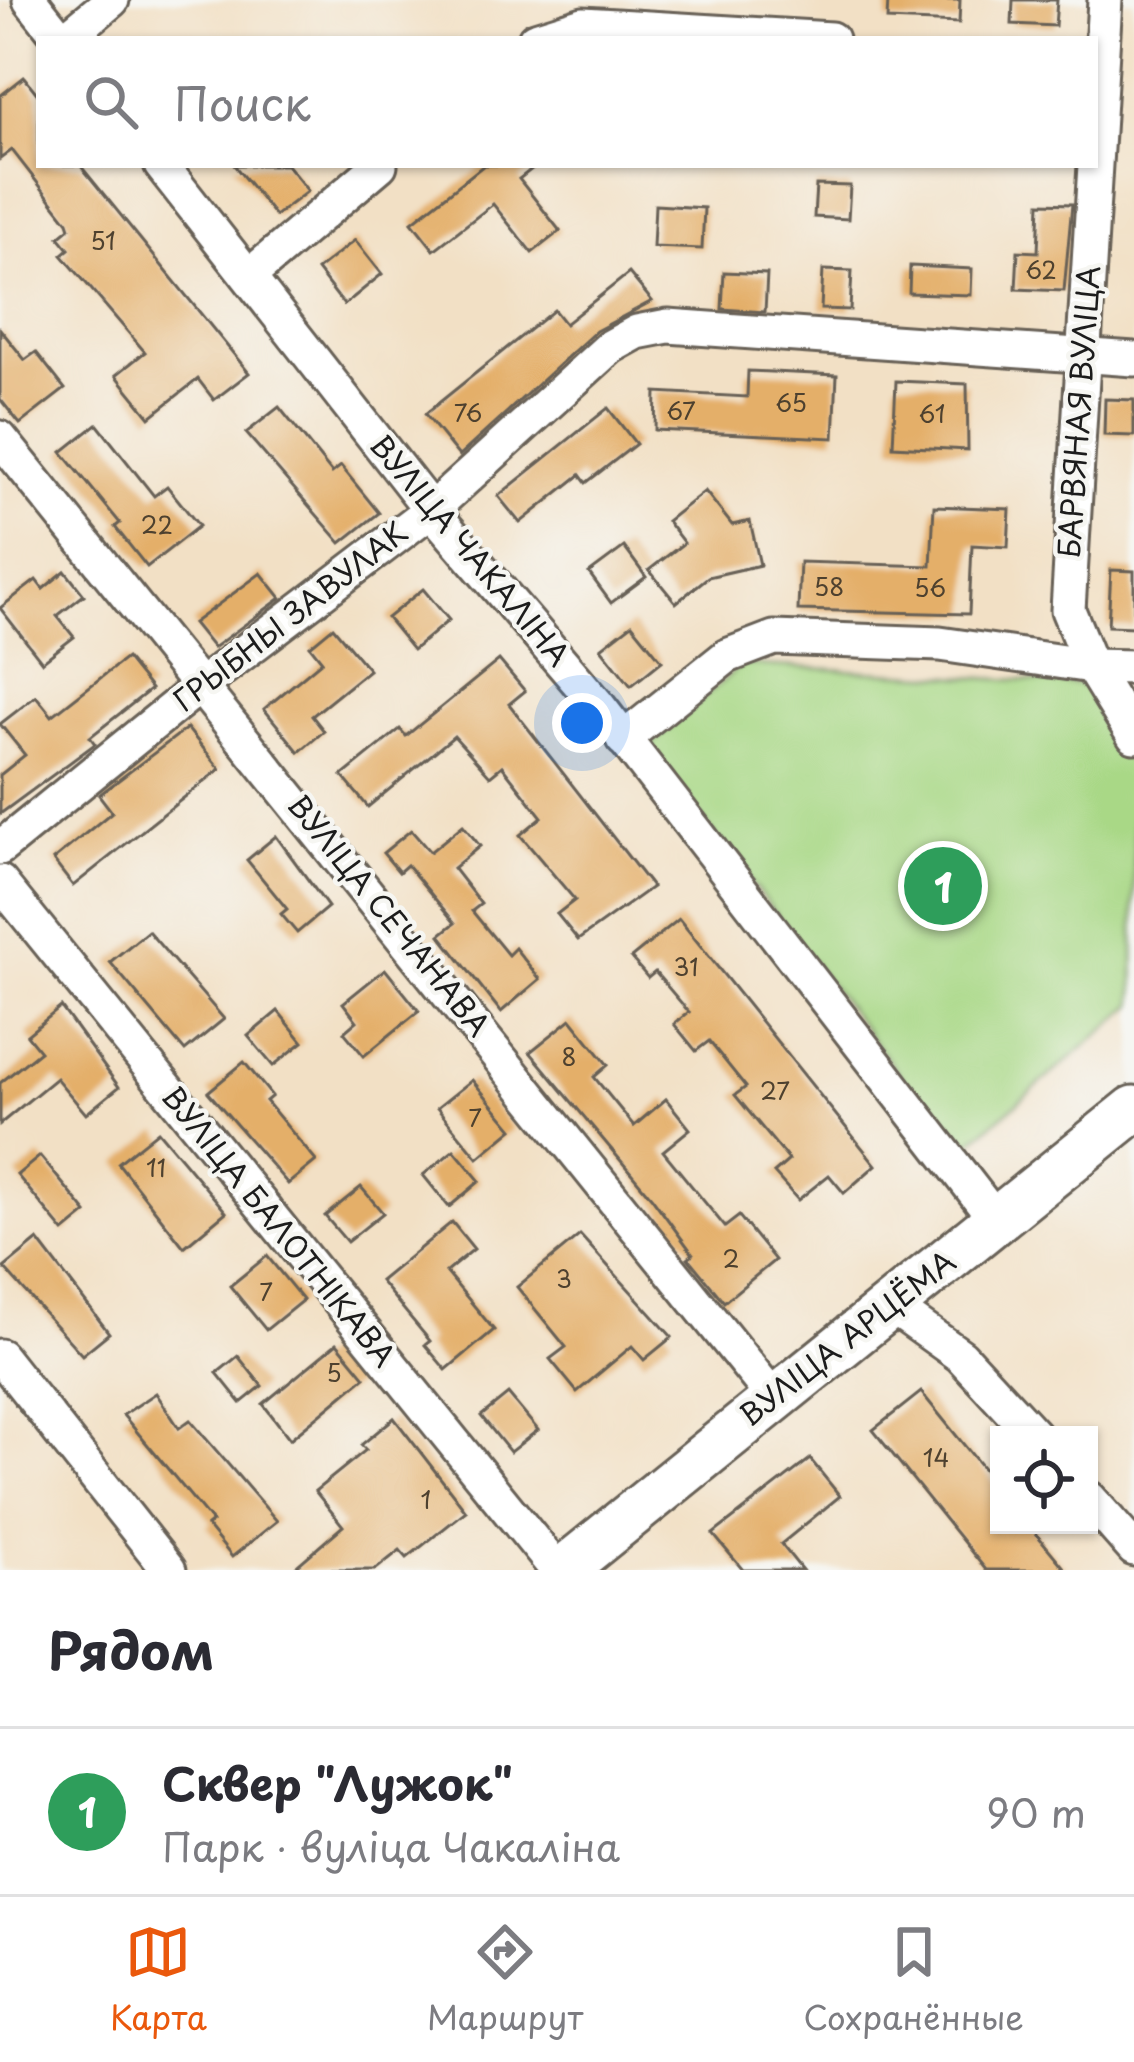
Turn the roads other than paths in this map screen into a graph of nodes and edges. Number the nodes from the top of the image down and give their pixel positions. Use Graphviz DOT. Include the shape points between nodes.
graph roads {
  1 [pos="30,0"];
  2 [pos="112,0"];
  3 [pos="1105,0"];
  4 [pos="60,36"];
  5 [pos="67,36"];
  6 [pos="545,36"];
  7 [pos="781,36"];
  8 [pos="1110,56"];
  9 [pos="163,168"];
  10 [pos="376,168"];
  11 [pos="249,276"];
  12 [pos="1084,355"];
  13 [pos="1134,359"];
  14 [pos="0,438"];
  15 [pos="431,510"];
  16 [pos="1091,666"];
  17 [pos="1134,667"];
  18 [pos="201,685"];
  19 [pos="1134,736"];
  20 [pos="623,739"];
  21 [pos="0,848"];
  22 [pos="0,882"];
  23 [pos="1134,1108"];
  24 [pos="997,1221"];
  25 [pos="892,1306"];
  26 [pos="0,1356"];
  27 [pos="773,1397"];
  28 [pos="1026,1426"];
  29 [pos="1098,1508"];
  30 [pos="1134,1550"];
  31 [pos="169,1570"];
  32 [pos="560,1570"];
  1 -- 4 [label="street"];
  2 -- 5 [label="street"];
  3 -- 8 [label="street, БАРВЯНАЯ ВУЛІЦА"];
  6 -- 7 [label="street" via="583,24"];
  8 -- 12 [label="street, БАРВЯНАЯ ВУЛІЦА"];
  9 -- 11 [label="street, ВУЛІЦА ЧАКАЛІНА"];
  10 -- 11 [label="street"];
  11 -- 15 [label="street, ВУЛІЦА ЧАКАЛІНА"];
  12 -- 13 [label="street, ГРЫБНЫ ЗАВУЛАК"];
  12 -- 15 [label="street, ГРЫБНЫ ЗАВУЛАК" via="668,326 638,332 610,347"];
  12 -- 16 [label="street, БАРВЯНАЯ ВУЛІЦА" via="1068,610"];
  14 -- 18 [label="street, ВУЛІЦА СЕЧАНАВА"];
  15 -- 18 [label="street, ГРЫБНЫ ЗАВУЛАК"];
  15 -- 20 [label="street, ВУЛІЦА ЧАКАЛІНА"];
  16 -- 17 [label="street"];
  16 -- 19 [label="street, БАРВЯНАЯ ВУЛІЦА"];
  16 -- 20 [label="street" via="940,644 774,638 727,656"];
  18 -- 21 [label="street, ГРЫБНЫ ЗАВУЛАК"];
  18 -- 27 [label="street, ВУЛІЦА СЕЧАНАВА"];
  20 -- 24 [label="street, ВУЛІЦА ЧАКАЛІНА"];
  22 -- 32 [label="street, ВУЛІЦА БАЛОТНІКАВА"];
  23 -- 24 [label="street, ВУЛІЦА АРЦЁМА"];
  24 -- 25 [label="street, ВУЛІЦА АРЦЁМА"];
  25 -- 27 [label="street, ВУЛІЦА АРЦЁМА"];
  25 -- 28 [label="street" via="961,1356"];
  26 -- 31 [label="street"];
  27 -- 32 [label="street, ВУЛІЦА АРЦЁМА"];
  29 -- 30 [label="street"];
}
